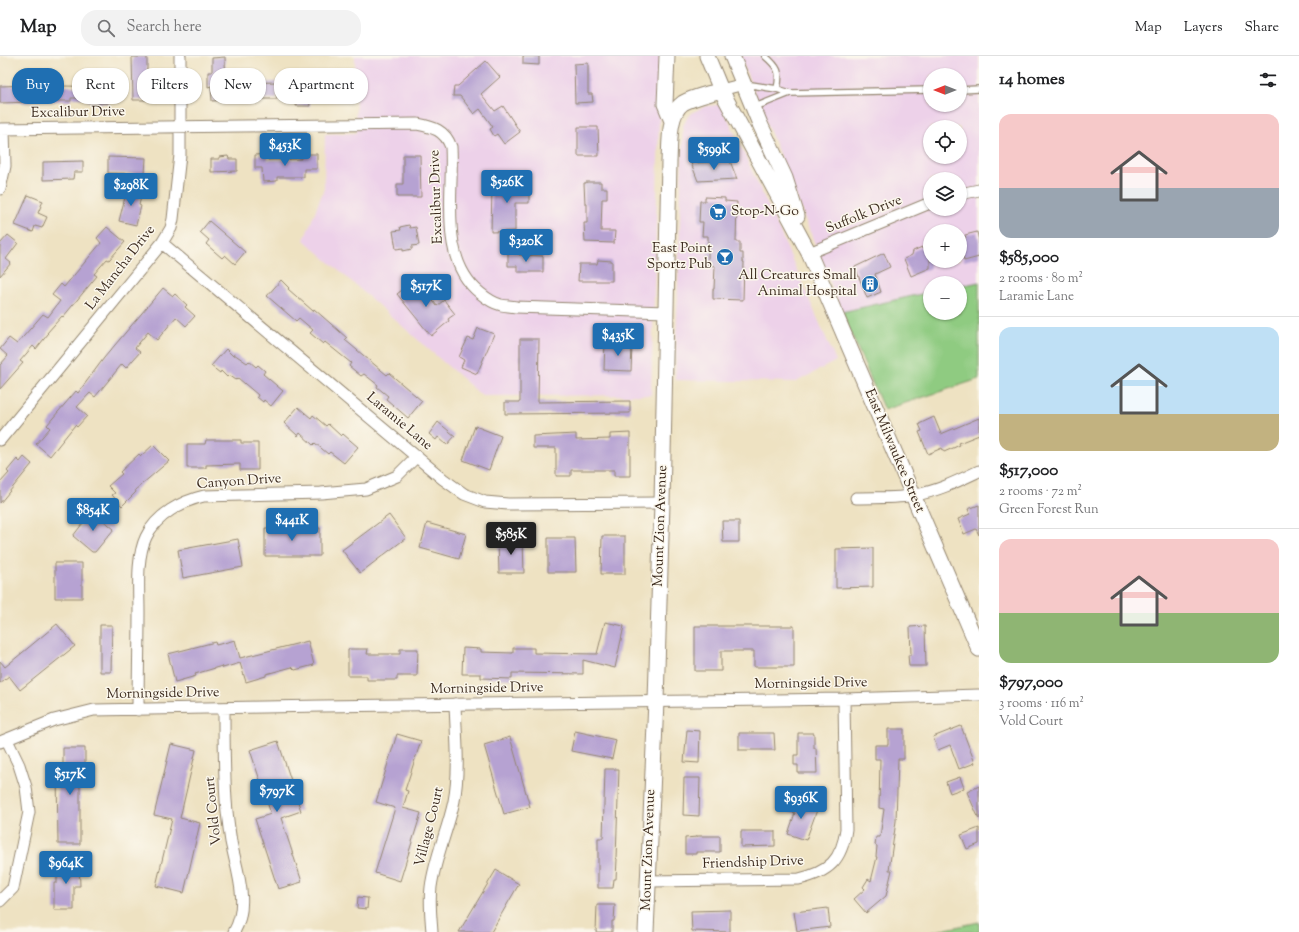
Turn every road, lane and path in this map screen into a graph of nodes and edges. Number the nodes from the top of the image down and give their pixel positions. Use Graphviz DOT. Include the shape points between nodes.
graph roads {
  1 [pos="180,56"];
  2 [pos="667,56"];
  3 [pos="707,56"];
  4 [pos="732,56"];
  5 [pos="765,56"];
  6 [pos="744,84"];
  7 [pos="777,89"];
  8 [pos="979,89"];
  9 [pos="721,90"];
  10 [pos="923,90"];
  11 [pos="967,90"];
  12 [pos="790,93"];
  13 [pos="753,108"];
  14 [pos="672,120"];
  15 [pos="180,127"];
  16 [pos="2,129"];
  17 [pos="0,189"];
  18 [pos="979,190"];
  19 [pos="967,193"];
  20 [pos="923,206"];
  21 [pos="162,244"];
  22 [pos="809,253"];
  23 [pos="666,312"];
  24 [pos="0,440"];
  25 [pos="417,456"];
  26 [pos="979,471"];
  27 [pos="914,496"];
  28 [pos="856,498"];
  29 [pos="662,503"];
  30 [pos="979,649"];
  31 [pos="979,695"];
  32 [pos="844,698"];
  33 [pos="656,701"];
  34 [pos="455,704"];
  35 [pos="224,708"];
  36 [pos="138,710"];
  37 [pos="3,741"];
  38 [pos="648,882"];
  39 [pos="0,901"];
  40 [pos="234,932"];
  41 [pos="432,932"];
  42 [pos="646,932"];
  1 -- 15 [label="street, La Mancha Drive"];
  2 -- 14 [label="main road, Mount Zion Avenue" via="665,104"];
  3 -- 9 [label="main road, East Milwaukee Street"];
  4 -- 6 [label="main road, East Milwaukee Street"];
  5 -- 7 [label="lane" via="774,63 778,71 780,79"];
  6 -- 7 [label="lane"];
  6 -- 9 [label="street"];
  6 -- 13 [label="main road, East Milwaukee Street"];
  7 -- 12 [label="lane"];
  8 -- 11 [label="lane"];
  9 -- 14 [label="main road, Mount Zion Avenue" via="684,103 677,108"];
  9 -- 22 [label="main road, East Milwaukee Street"];
  10 -- 12 [label="lane"];
  12 -- 13 [label="lane"];
  13 -- 22 [label="main road, East Milwaukee Street" via="785,178"];
  14 -- 23 [label="main road, Mount Zion Avenue"];
  15 -- 16 [label="street, Excalibur Drive"];
  15 -- 21 [label="street, La Mancha Drive" via="180,155 173,219"];
  15 -- 23 [label="street, Excalibur Drive" via="417,124 434,128 448,139 451,147 454,253 465,277 481,294 492,302 516,307"];
  16 -- 17 [label="street" via="5,166"];
  18 -- 19 [label="street"];
  20 -- 22 [label="street, Suffolk Drive"];
  21 -- 24 [label="street, La Mancha Drive"];
  21 -- 25 [label="street, Laramie Lane"];
  22 -- 27 [label="main road, East Milwaukee Street"];
  23 -- 29 [label="main road, Mount Zion Avenue"];
  25 -- 29 [label="street, Laramie Lane" via="464,494 485,502"];
  25 -- 36 [label="street, Canyon Drive" via="397,476 366,489 322,493 204,496 178,506 156,521 146,536 140,556"];
  26 -- 27 [label="street" via="952,484"];
  27 -- 28 [label="street"];
  27 -- 30 [label="main road, East Milwaukee Street"];
  29 -- 33 [label="main road, Mount Zion Avenue"];
  31 -- 32 [label="street, Morningside Drive"];
  32 -- 33 [label="street, Morningside Drive"];
  32 -- 38 [label="street, Friendship Drive" via="846,829 838,857 829,866 812,876 799,879"];
  33 -- 34 [label="street, Morningside Drive"];
  33 -- 38 [label="main road, Mount Zion Avenue"];
  34 -- 35 [label="street, Morningside Drive"];
  34 -- 41 [label="street, Village Court" via="454,801 431,887"];
  35 -- 36 [label="street, Morningside Drive"];
  35 -- 40 [label="street, Vold Court" via="226,801 231,842 241,883 241,907"];
  36 -- 37 [label="street, Morningside Drive" via="94,710 54,720"];
  37 -- 39 [label="street" via="19,765 26,786 29,812 13,888"];
  38 -- 42 [label="main road, Mount Zion Avenue"];
}
